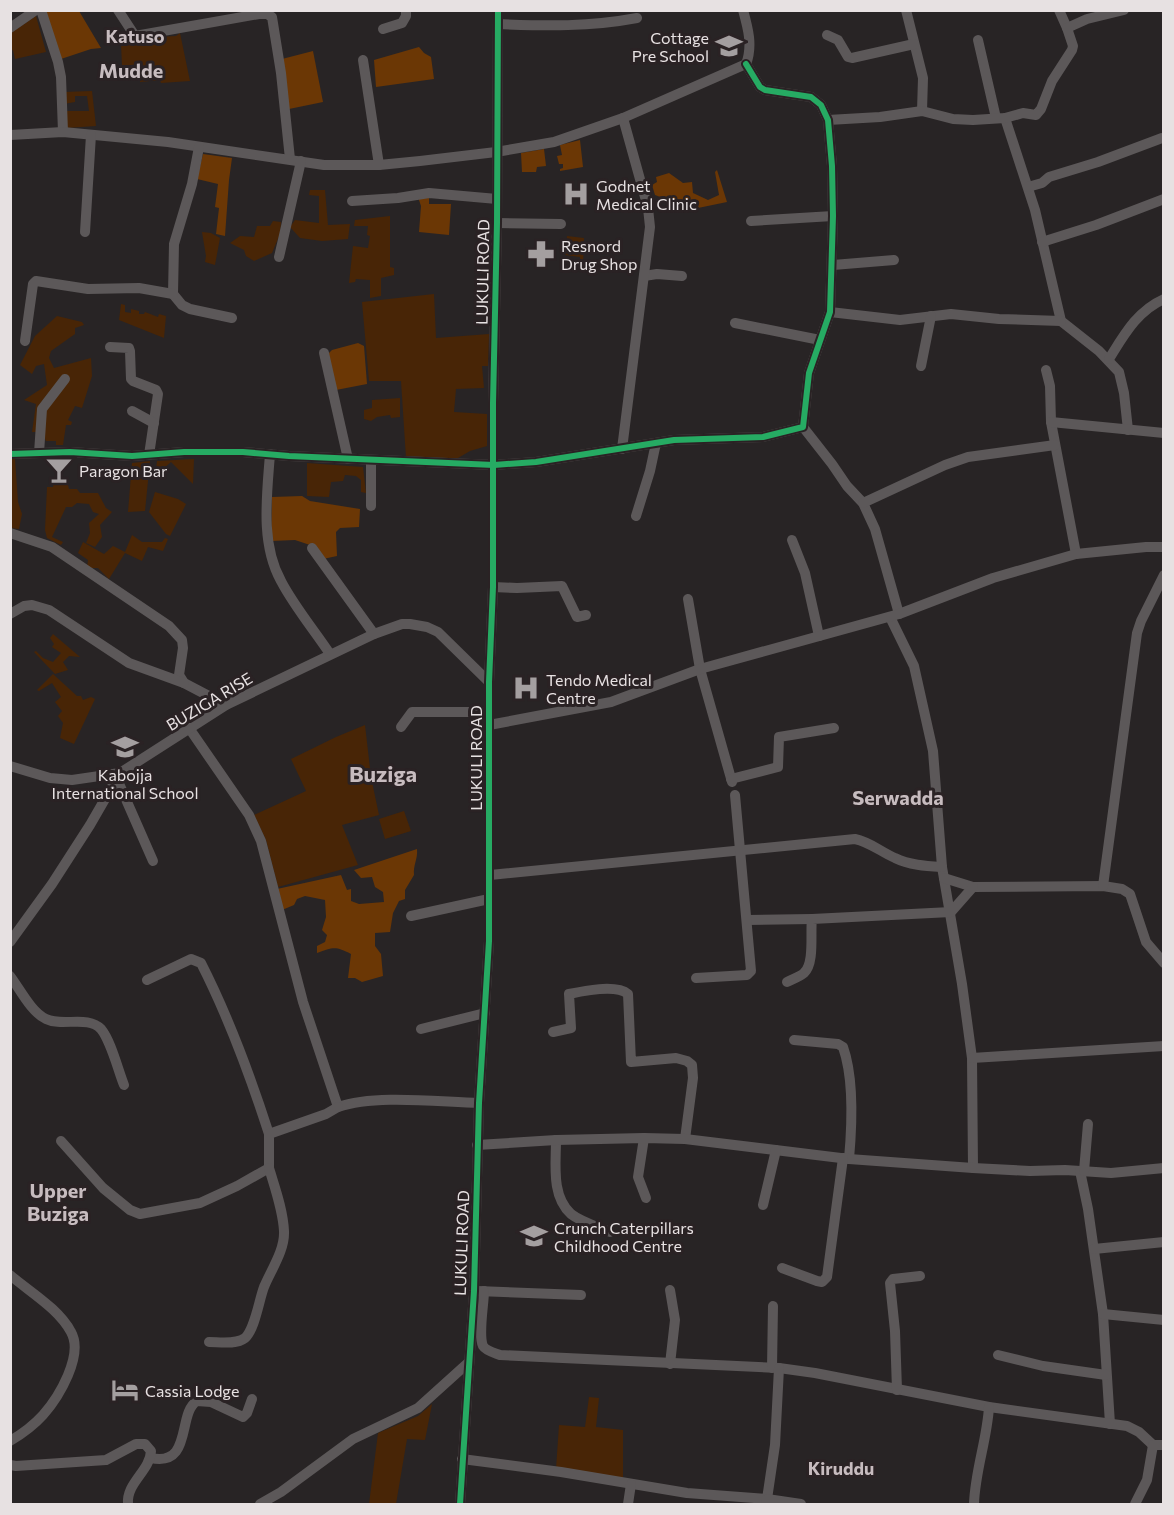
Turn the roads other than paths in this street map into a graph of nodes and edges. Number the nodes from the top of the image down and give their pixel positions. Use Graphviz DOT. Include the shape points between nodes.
graph roads {
  1 [pos="36,10"];
  2 [pos="41,10"];
  3 [pos="118,10"];
  4 [pos="406,10"];
  5 [pos="498,10"];
  6 [pos="743,10"];
  7 [pos="906,10"];
  8 [pos="1059,10"];
  9 [pos="1125,10"];
  10 [pos="637,18"];
  11 [pos="498,24"];
  12 [pos="10,28"];
  13 [pos="383,28"];
  14 [pos="1067,28"];
  15 [pos="827,35"];
  16 [pos="978,40"];
  17 [pos="914,44"];
  18 [pos="363,60"];
  19 [pos="746,64"];
  20 [pos="922,111"];
  21 [pos="622,118"];
  22 [pos="1001,118"];
  23 [pos="828,120"];
  24 [pos="63,132"];
  25 [pos="10,135"];
  26 [pos="92,135"];
  27 [pos="1162,138"];
  28 [pos="198,147"];
  29 [pos="496,152"];
  30 [pos="296,160"];
  31 [pos="379,165"];
  32 [pos="1028,187"];
  33 [pos="1164,198"];
  34 [pos="497,199"];
  35 [pos="352,201"];
  36 [pos="834,216"];
  37 [pos="751,221"];
  38 [pos="497,223"];
  39 [pos="561,224"];
  40 [pos="85,232"];
  41 [pos="1042,242"];
  42 [pos="279,257"];
  43 [pos="894,260"];
  44 [pos="833,265"];
  45 [pos="644,276"];
  46 [pos="682,276"];
  47 [pos="173,294"];
  48 [pos="1164,299"];
  49 [pos="830,312"];
  50 [pos="931,316"];
  51 [pos="232,318"];
  52 [pos="1061,321"];
  53 [pos="735,323"];
  54 [pos="820,340"];
  55 [pos="25,341"];
  56 [pos="110,347"];
  57 [pos="324,353"];
  58 [pos="1109,359"];
  59 [pos="921,366"];
  60 [pos="1046,370"];
  61 [pos="65,379"];
  62 [pos="132,411"];
  63 [pos="1051,422"];
  64 [pos="154,423"];
  65 [pos="803,427"];
  66 [pos="1128,430"];
  67 [pos="1164,434"];
  68 [pos="656,443"];
  69 [pos="1055,445"];
  70 [pos="622,449"];
  71 [pos="39,453"];
  72 [pos="10,454"];
  73 [pos="270,454"];
  74 [pos="149,455"];
  75 [pos="348,459"];
  76 [pos="371,460"];
  77 [pos="494,465"];
  78 [pos="863,503"];
  79 [pos="371,506"];
  80 [pos="636,516"];
  81 [pos="10,533"];
  82 [pos="792,540"];
  83 [pos="1164,547"];
  84 [pos="312,548"];
  85 [pos="1076,554"];
  86 [pos="1164,575"];
  87 [pos="493,587"];
  88 [pos="688,599"];
  89 [pos="10,614"];
  90 [pos="586,615"];
  91 [pos="895,616"];
  92 [pos="374,634"];
  93 [pos="819,636"];
  94 [pos="330,654"];
  95 [pos="700,669"];
  96 [pos="489,682"];
  97 [pos="183,683"];
  98 [pos="226,705"];
  99 [pos="489,712"];
  100 [pos="489,724"];
  101 [pos="401,727"];
  102 [pos="189,728"];
  103 [pos="834,728"];
  104 [pos="10,766"];
  105 [pos="118,776"];
  106 [pos="735,795"];
  107 [pos="740,851"];
  108 [pos="153,861"];
  109 [pos="943,873"];
  110 [pos="490,875"];
  111 [pos="1103,886"];
  112 [pos="973,887"];
  113 [pos="489,899"];
  114 [pos="951,912"];
  115 [pos="411,916"];
  116 [pos="812,919"];
  117 [pos="747,920"];
  118 [pos="10,942"];
  119 [pos="1164,963"];
  120 [pos="10,976"];
  121 [pos="696,978"];
  122 [pos="147,980"];
  123 [pos="787,982"];
  124 [pos="485,1013"];
  125 [pos="421,1029"];
  126 [pos="553,1032"];
  127 [pos="794,1040"];
  128 [pos="1164,1046"];
  129 [pos="972,1058"];
  130 [pos="124,1086"];
  131 [pos="479,1103"];
  132 [pos="338,1107"];
  133 [pos="1088,1124"];
  134 [pos="269,1134"];
  135 [pos="644,1138"];
  136 [pos="685,1139"];
  137 [pos="556,1140"];
  138 [pos="61,1141"];
  139 [pos="477,1145"];
  140 [pos="776,1150"];
  141 [pos="846,1159"];
  142 [pos="269,1168"];
  143 [pos="973,1168"];
  144 [pos="1164,1168"];
  145 [pos="1082,1171"];
  146 [pos="646,1198"];
  147 [pos="763,1205"];
  148 [pos="610,1232"];
  149 [pos="1164,1242"];
  150 [pos="1094,1249"];
  151 [pos="782,1268"];
  152 [pos="10,1275"];
  153 [pos="920,1276"];
  154 [pos="670,1290"];
  155 [pos="479,1291"];
  156 [pos="581,1295"];
  157 [pos="773,1306"];
  158 [pos="1103,1314"];
  159 [pos="1164,1320"];
  160 [pos="209,1342"];
  161 [pos="998,1355"];
  162 [pos="469,1362"];
  163 [pos="670,1364"];
  164 [pos="776,1368"];
  165 [pos="1106,1375"];
  166 [pos="897,1390"];
  167 [pos="252,1400"];
  168 [pos="989,1407"];
  169 [pos="1110,1424"];
  170 [pos="10,1441"];
  171 [pos="1158,1445"];
  172 [pos="151,1458"];
  173 [pos="462,1459"];
  174 [pos="10,1464"];
  175 [pos="631,1484"];
  176 [pos="766,1502"];
  177 [pos="128,1504"];
  178 [pos="260,1504"];
  179 [pos="460,1504"];
  180 [pos="628,1504"];
  181 [pos="801,1504"];
  182 [pos="974,1504"];
  183 [pos="1135,1504"];
  1 -- 12 [label="street"];
  2 -- 24 [label="street" via="61,77"];
  3 -- 30 [label="street" via="135,36 259,14 272,17"];
  4 -- 13 [label="street" via="402,23"];
  5 -- 11 [label="street, LUKULI ROAD"];
  6 -- 19 [label="street" via="750,52"];
  7 -- 17 [label="street"];
  8 -- 14 [label="street"];
  9 -- 14 [label="street"];
  10 -- 11 [label="street" via="602,25"];
  11 -- 29 [label="street, LUKULI ROAD"];
  14 -- 22 [label="street" via="1072,50 1052,81 1039,112"];
  15 -- 17 [label="street" via="838,40 852,58"];
  16 -- 22 [label="street"];
  17 -- 20 [label="street" via="923,78"];
  18 -- 31 [label="street"];
  19 -- 21 [label="street"];
  19 -- 23 [label="street" via="760,87 811,97 822,105"];
  20 -- 22 [label="street" via="952,118"];
  20 -- 23 [label="street"];
  21 -- 29 [label="street" via="554,142"];
  21 -- 45 [label="street" via="648,208 650,227"];
  22 -- 32 [label="street"];
  23 -- 36 [label="street"];
  24 -- 25 [label="street"];
  24 -- 26 [label="street"];
  26 -- 28 [label="street"];
  26 -- 40 [label="street"];
  27 -- 32 [label="street"];
  28 -- 30 [label="street"];
  28 -- 47 [label="street" via="192,184 174,244"];
  29 -- 31 [label="street"];
  29 -- 34 [label="street, LUKULI ROAD"];
  30 -- 31 [label="street" via="324,165"];
  30 -- 42 [label="street"];
  32 -- 41 [label="street"];
  33 -- 41 [label="street"];
  34 -- 35 [label="street" via="429,193"];
  34 -- 38 [label="street, LUKULI ROAD"];
  36 -- 37 [label="street"];
  36 -- 44 [label="street"];
  38 -- 39 [label="street"];
  38 -- 77 [label="street, LUKULI ROAD"];
  41 -- 52 [label="street"];
  43 -- 44 [label="street"];
  44 -- 49 [label="street"];
  45 -- 46 [label="street"];
  45 -- 70 [label="street"];
  47 -- 51 [label="street" via="190,309"];
  47 -- 55 [label="street" via="139,288 88,289 36,281"];
  48 -- 58 [label="street" via="1141,313"];
  49 -- 50 [label="street" via="900,320"];
  49 -- 54 [label="street"];
  50 -- 52 [label="street"];
  50 -- 59 [label="street"];
  52 -- 58 [label="street"];
  53 -- 54 [label="street"];
  54 -- 65 [label="street" via="809,373"];
  56 -- 64 [label="street" via="129,348 131,378 156,390"];
  57 -- 75 [label="street"];
  58 -- 66 [label="street" via="1119,372"];
  60 -- 63 [label="street"];
  61 -- 71 [label="street" via="42,409"];
  62 -- 64 [label="street"];
  63 -- 66 [label="street"];
  63 -- 69 [label="street"];
  64 -- 74 [label="street"];
  65 -- 68 [label="street" via="763,437"];
  65 -- 78 [label="street"];
  66 -- 67 [label="street"];
  68 -- 70 [label="street"];
  68 -- 80 [label="street"];
  69 -- 78 [label="street" via="968,457"];
  69 -- 85 [label="street"];
  70 -- 77 [label="street"];
  71 -- 72 [label="street"];
  71 -- 74 [label="street"];
  73 -- 74 [label="street"];
  73 -- 75 [label="street"];
  73 -- 94 [label="street" via="267,525 271,555 281,581"];
  75 -- 76 [label="street"];
  76 -- 77 [label="street"];
  76 -- 79 [label="street"];
  77 -- 87 [label="street, LUKULI ROAD"];
  78 -- 91 [label="street" via="875,529"];
  81 -- 97 [label="street" via="52,547 169,626 182,640 179,675"];
  82 -- 93 [label="street" via="805,573"];
  83 -- 85 [label="street"];
  84 -- 92 [label="street"];
  85 -- 91 [label="street" via="993,578"];
  86 -- 111 [label="street" via="1137,633"];
  87 -- 90 [label="street" via="562,586 577,617"];
  87 -- 96 [label="street, LUKULI ROAD"];
  88 -- 95 [label="street"];
  89 -- 97 [label="street" via="24,606 49,609 129,663"];
  91 -- 93 [label="street"];
  91 -- 109 [label="street" via="914,666 933,751"];
  92 -- 94 [label="street, BUZIGA RISE"];
  92 -- 96 [label="street, BUZIGA RISE" via="402,624 427,627 438,632"];
  93 -- 95 [label="street"];
  94 -- 98 [label="street, BUZIGA RISE"];
  95 -- 100 [label="street" via="611,702"];
  95 -- 103 [label="street" via="731,780 778,767 779,736"];
  96 -- 99 [label="street, LUKULI ROAD"];
  97 -- 98 [label="street"];
  98 -- 102 [label="street, BUZIGA RISE"];
  99 -- 100 [label="street, LUKULI ROAD"];
  99 -- 101 [label="street" via="412,712"];
  100 -- 110 [label="street, LUKULI ROAD"];
  102 -- 105 [label="street, BUZIGA RISE"];
  102 -- 132 [label="street" via="258,834 303,1002"];
  104 -- 105 [label="street" via="50,778"];
  105 -- 108 [label="street"];
  105 -- 118 [label="street, BUZIGA RISE" via="52,884"];
  106 -- 107 [label="street"];
  107 -- 109 [label="street" via="855,839 896,859"];
  107 -- 110 [label="street"];
  107 -- 117 [label="street"];
  109 -- 112 [label="street"];
  109 -- 114 [label="street"];
  110 -- 113 [label="street, LUKULI ROAD"];
  111 -- 112 [label="street"];
  111 -- 119 [label="street" via="1130,894 1146,942"];
  112 -- 114 [label="street"];
  113 -- 115 [label="street"];
  113 -- 124 [label="street, LUKULI ROAD"];
  114 -- 116 [label="street"];
  114 -- 129 [label="street"];
  116 -- 117 [label="street"];
  116 -- 123 [label="street" via="807,969"];
  117 -- 121 [label="street" via="749,974"];
  120 -- 130 [label="street" via="43,1018 92,1023 102,1030"];
  122 -- 134 [label="street" via="192,959 201,963 253,1084"];
  124 -- 125 [label="street"];
  124 -- 131 [label="street, LUKULI ROAD"];
  126 -- 136 [label="street" via="571,1028 569,994 614,988 625,991 630,1060 676,1058 692,1065"];
  127 -- 141 [label="street" via="843,1047 850,1095"];
  128 -- 129 [label="street"];
  129 -- 143 [label="street"];
  131 -- 132 [label="street" via="370,1101"];
  131 -- 139 [label="street, LUKULI ROAD"];
  132 -- 134 [label="street"];
  133 -- 145 [label="street"];
  134 -- 142 [label="street"];
  135 -- 136 [label="street"];
  135 -- 137 [label="street"];
  135 -- 146 [label="street" via="638,1178"];
  136 -- 140 [label="street"];
  137 -- 139 [label="street"];
  137 -- 148 [label="street" via="556,1187 563,1204 572,1215"];
  138 -- 142 [label="street" via="103,1188 140,1214 200,1203"];
  139 -- 155 [label="street, LUKULI ROAD"];
  140 -- 141 [label="street"];
  140 -- 147 [label="street"];
  141 -- 143 [label="street"];
  141 -- 151 [label="street" via="827,1277 822,1282"];
  142 -- 160 [label="street" via="284,1232 279,1252 249,1333 243,1340"];
  143 -- 145 [label="street"];
  144 -- 145 [label="street" via="1111,1173"];
  145 -- 150 [label="street"];
  149 -- 150 [label="street"];
  150 -- 158 [label="street"];
  152 -- 170 [label="street" via="60,1317 76,1347 68,1373 45,1413"];
  153 -- 166 [label="street" via="893,1279 890,1283"];
  154 -- 163 [label="street" via="675,1320"];
  155 -- 156 [label="street"];
  155 -- 162 [label="street, LUKULI ROAD"];
  155 -- 163 [label="street" via="483,1346 500,1355"];
  157 -- 164 [label="street"];
  158 -- 159 [label="street"];
  158 -- 165 [label="street"];
  161 -- 165 [label="street"];
  162 -- 173 [label="street, LUKULI ROAD"];
  162 -- 178 [label="street" via="418,1408 353,1439"];
  163 -- 164 [label="street"];
  164 -- 166 [label="street"];
  164 -- 176 [label="street" via="775,1445"];
  165 -- 169 [label="street"];
  166 -- 168 [label="street"];
  167 -- 172 [label="street" via="243,1417 211,1402 197,1401 189,1408 178,1447 162,1460"];
  168 -- 169 [label="street"];
  168 -- 182 [label="street"];
  169 -- 171 [label="street" via="1127,1426"];
  171 -- 183 [label="street"];
  172 -- 174 [label="street" via="149,1446 140,1444 106,1460"];
  172 -- 177 [label="street" via="128,1495"];
  173 -- 175 [label="street"];
  173 -- 179 [label="street, LUKULI ROAD"];
  175 -- 176 [label="street"];
  175 -- 180 [label="street"];
  176 -- 181 [label="street"];
}
